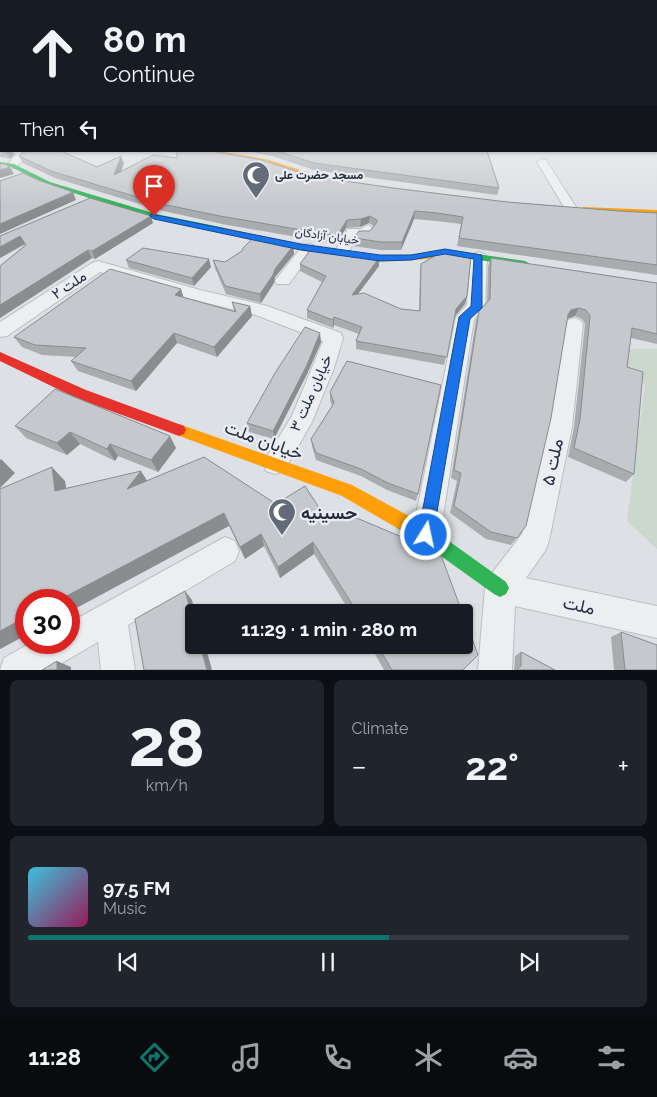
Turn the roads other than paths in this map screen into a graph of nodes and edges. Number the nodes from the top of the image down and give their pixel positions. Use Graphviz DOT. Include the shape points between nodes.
graph roads {
  1 [pos="20,152"];
  2 [pos="212,152"];
  3 [pos="542,162"];
  4 [pos="6,165"];
  5 [pos="30,174"];
  6 [pos="15,179"];
  7 [pos="357,183"];
  8 [pos="94,198"];
  9 [pos="78,206"];
  10 [pos="552,206"];
  11 [pos="570,207"];
  12 [pos="657,212"];
  13 [pos="368,228"];
  14 [pos="308,248"];
  15 [pos="341,252"];
  16 [pos="479,257"];
  17 [pos="537,265"];
  18 [pos="283,281"];
  19 [pos="260,310"];
  20 [pos="574,324"];
  21 [pos="0,331"];
  22 [pos="0,356"];
  23 [pos="275,463"];
  24 [pos="426,535"];
  25 [pos="225,551"];
  26 [pos="500,588"];
  27 [pos="111,617"];
  28 [pos="657,622"];
  29 [pos="80,635"];
  30 [pos="44,654"];
  31 [pos="16,670"];
  32 [pos="118,670"];
  33 [pos="495,670"];
  1 -- 4 [label="street" via="22,156"];
  2 -- 7 [label="street" via="266,161 312,176"];
  3 -- 11 [label="street"];
  4 -- 5 [label="street, خیابان آزادگان"];
  5 -- 6 [label="street"];
  5 -- 8 [label="street, خیابان آزادگان" via="48,184"];
  8 -- 9 [label="street"];
  8 -- 14 [label="street, خیابان آزادگان" via="154,216"];
  10 -- 11 [label="street"];
  11 -- 12 [label="street"];
  13 -- 15 [label="street" via="364,234 353,232"];
  14 -- 15 [label="street, خیابان آزادگان"];
  14 -- 18 [label="street"];
  15 -- 16 [label="street, خیابان آزادگان" via="380,258 411,258 445,252"];
  16 -- 17 [label="street, خیابان آزادگان"];
  16 -- 24 [label="street" via="476,308 465,317"];
  19 -- 21 [label="street, ملت ۲" via="98,266"];
  19 -- 23 [label="street, خیابان ملت ۳" via="334,338 301,422"];
  20 -- 26 [label="street, ملت ۵" via="560,427 535,541"];
  22 -- 23 [label="street, خیابان ملت" via="81,394"];
  23 -- 24 [label="street, خیابان ملت" via="347,490"];
  24 -- 26 [label="street, خیابان ملت"];
  25 -- 27 [label="street"];
  26 -- 28 [label="street, ملت"];
  26 -- 33 [label="street"];
  27 -- 29 [label="street"];
  27 -- 32 [label="street"];
  30 -- 31 [label="street"];
}
